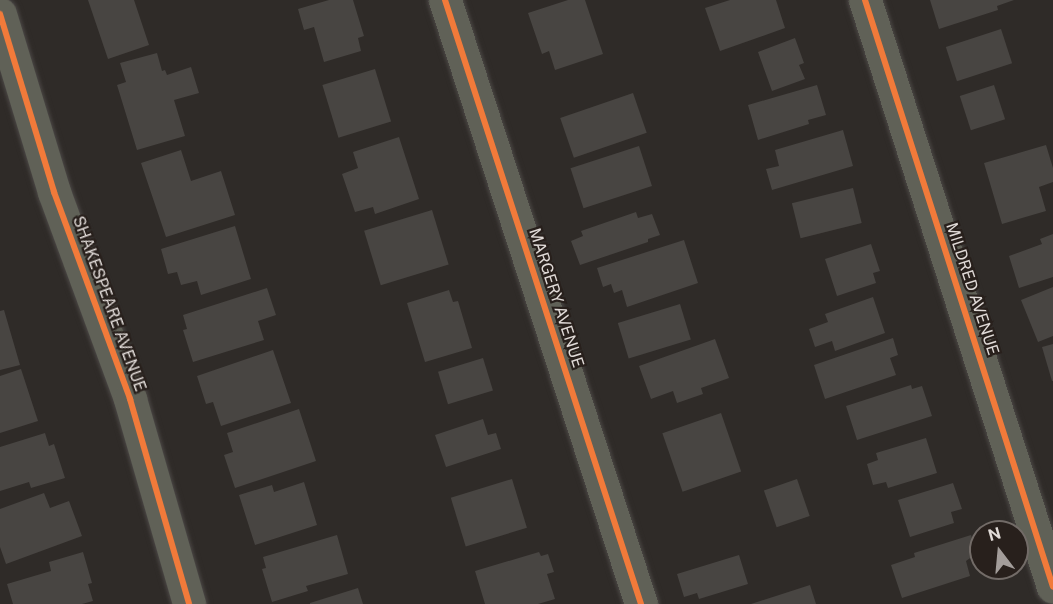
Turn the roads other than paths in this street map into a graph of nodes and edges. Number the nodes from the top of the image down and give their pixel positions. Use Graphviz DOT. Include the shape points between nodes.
graph roads {
  1 [pos="445,0"];
  2 [pos="865,0"];
  3 [pos="0,14"];
  4 [pos="1053,587"];
  5 [pos="189,604"];
  6 [pos="641,604"];
  1 -- 6 [label="street, MARGERY AVENUE"];
  2 -- 4 [label="street, MILDRED AVENUE"];
  3 -- 5 [label="street, SHAKESPEARE AVENUE" via="54,192 130,399"];
}
